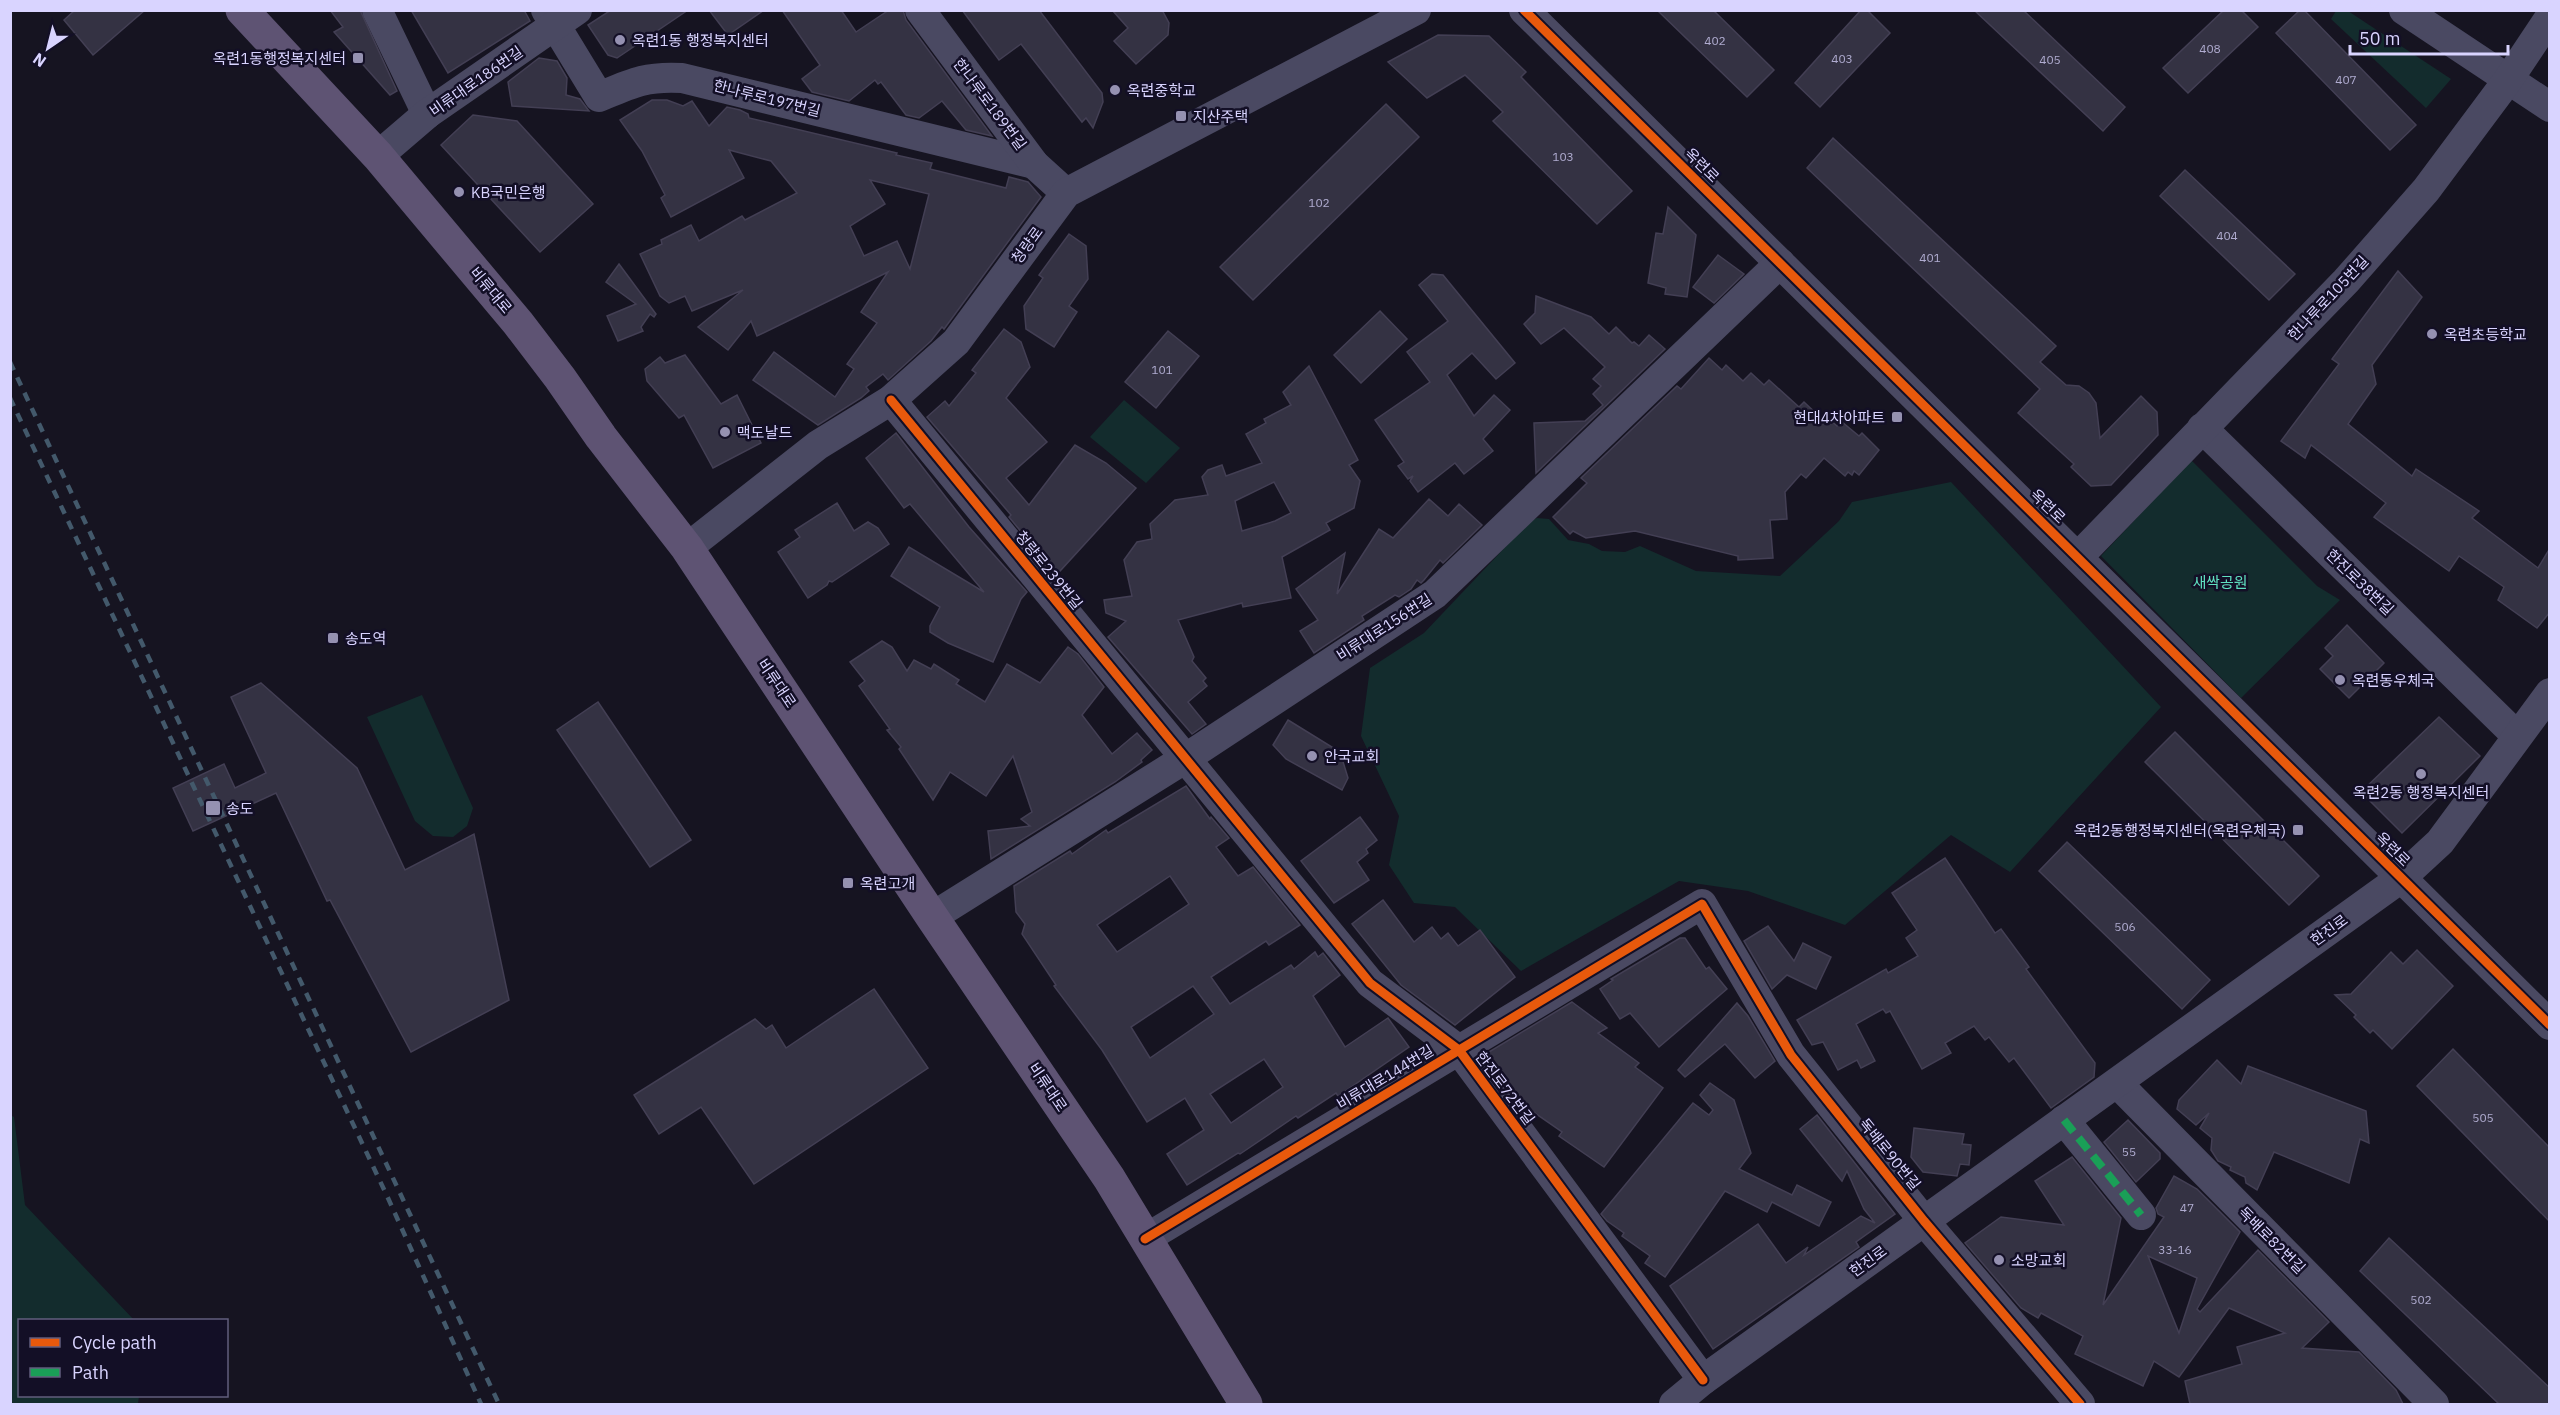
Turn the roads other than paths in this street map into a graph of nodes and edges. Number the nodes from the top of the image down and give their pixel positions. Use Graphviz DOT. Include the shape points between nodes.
graph roads {
  1 [pos="242,10"];
  2 [pos="377,10"];
  3 [pos="920,10"];
  4 [pos="1416,10"];
  5 [pos="1524,10"];
  6 [pos="2404,10"];
  7 [pos="560,16"];
  8 [pos="2550,17"];
  9 [pos="2508,80"];
  10 [pos="2550,107"];
  11 [pos="427,114"];
  12 [pos="378,156"];
  13 [pos="1034,164"];
  14 [pos="1066,193"];
  15 [pos="1780,263"];
  16 [pos="891,400"];
  17 [pos="2202,428"];
  18 [pos="687,548"];
  19 [pos="2078,557"];
  20 [pos="2550,693"];
  21 [pos="2517,736"];
  22 [pos="1186,758"];
  23 [pos="2401,878"];
  24 [pos="1702,904"];
  25 [pos="932,917"];
  26 [pos="2550,1025"];
  27 [pos="1459,1050"];
  28 [pos="2117,1083"];
  29 [pos="2064,1120"];
  30 [pos="2141,1215"];
  31 [pos="1924,1221"];
  32 [pos="1145,1239"];
  33 [pos="1703,1380"];
  34 [pos="2428,1402"];
  35 [pos="1246,1404"];
  36 [pos="1674,1404"];
  37 [pos="2080,1404"];
  1 -- 12 [label="main road, 비류대로"];
  2 -- 11 [label="street"];
  3 -- 13 [label="street, 한나루로189번길"];
  4 -- 14 [label="street, 청량로"];
  5 -- 15 [label="street, 옥련로"];
  6 -- 9 [label="street"];
  7 -- 11 [label="street, 비류대로186번길"];
  7 -- 13 [label="street, 한나루로197번길" via="600,97 639,80 682,78"];
  8 -- 9 [label="street, 한나루로105번길"];
  9 -- 10 [label="street"];
  9 -- 17 [label="street, 한나루로105번길" via="2426,190 2346,281"];
  11 -- 12 [label="street, 비류대로186번길"];
  12 -- 18 [label="main road, 비류대로" via="518,323"];
  13 -- 14 [label="street, 한나루로189번길"];
  14 -- 16 [label="street, 청량로" via="956,342"];
  15 -- 19 [label="street, 옥련로"];
  15 -- 22 [label="street, 비류대로156번길" via="1435,594"];
  16 -- 18 [label="street, 청량로" via="818,445"];
  16 -- 22 [label="street, 청량로239번길"];
  17 -- 19 [label="street, 한나루로105번길"];
  17 -- 21 [label="street, 한진로38번길"];
  18 -- 25 [label="main road, 비류대로"];
  19 -- 23 [label="street, 옥련로"];
  20 -- 21 [label="street, 한진로"];
  21 -- 23 [label="street, 한진로" via="2440,842"];
  22 -- 25 [label="street, 비류대로156번길"];
  22 -- 27 [label="street, 한진로72번길" via="1370,983"];
  23 -- 26 [label="street, 옥련로"];
  23 -- 28 [label="street, 한진로"];
  24 -- 27 [label="street, 비류대로144번길"];
  24 -- 31 [label="street, 독배로90번길" via="1791,1055"];
  25 -- 32 [label="main road, 비류대로" via="1109,1178"];
  27 -- 32 [label="street, 비류대로144번길"];
  27 -- 33 [label="street, 한진로72번길"];
  28 -- 29 [label="street, 한진로"];
  28 -- 34 [label="street, 독배로82번길"];
  29 -- 30 [label="street"];
  29 -- 31 [label="street, 한진로"];
  31 -- 33 [label="street, 한진로"];
  31 -- 37 [label="street, 독배로90번길"];
  32 -- 35 [label="main road, 비류대로"];
  33 -- 36 [label="street, 한진로"];
}
